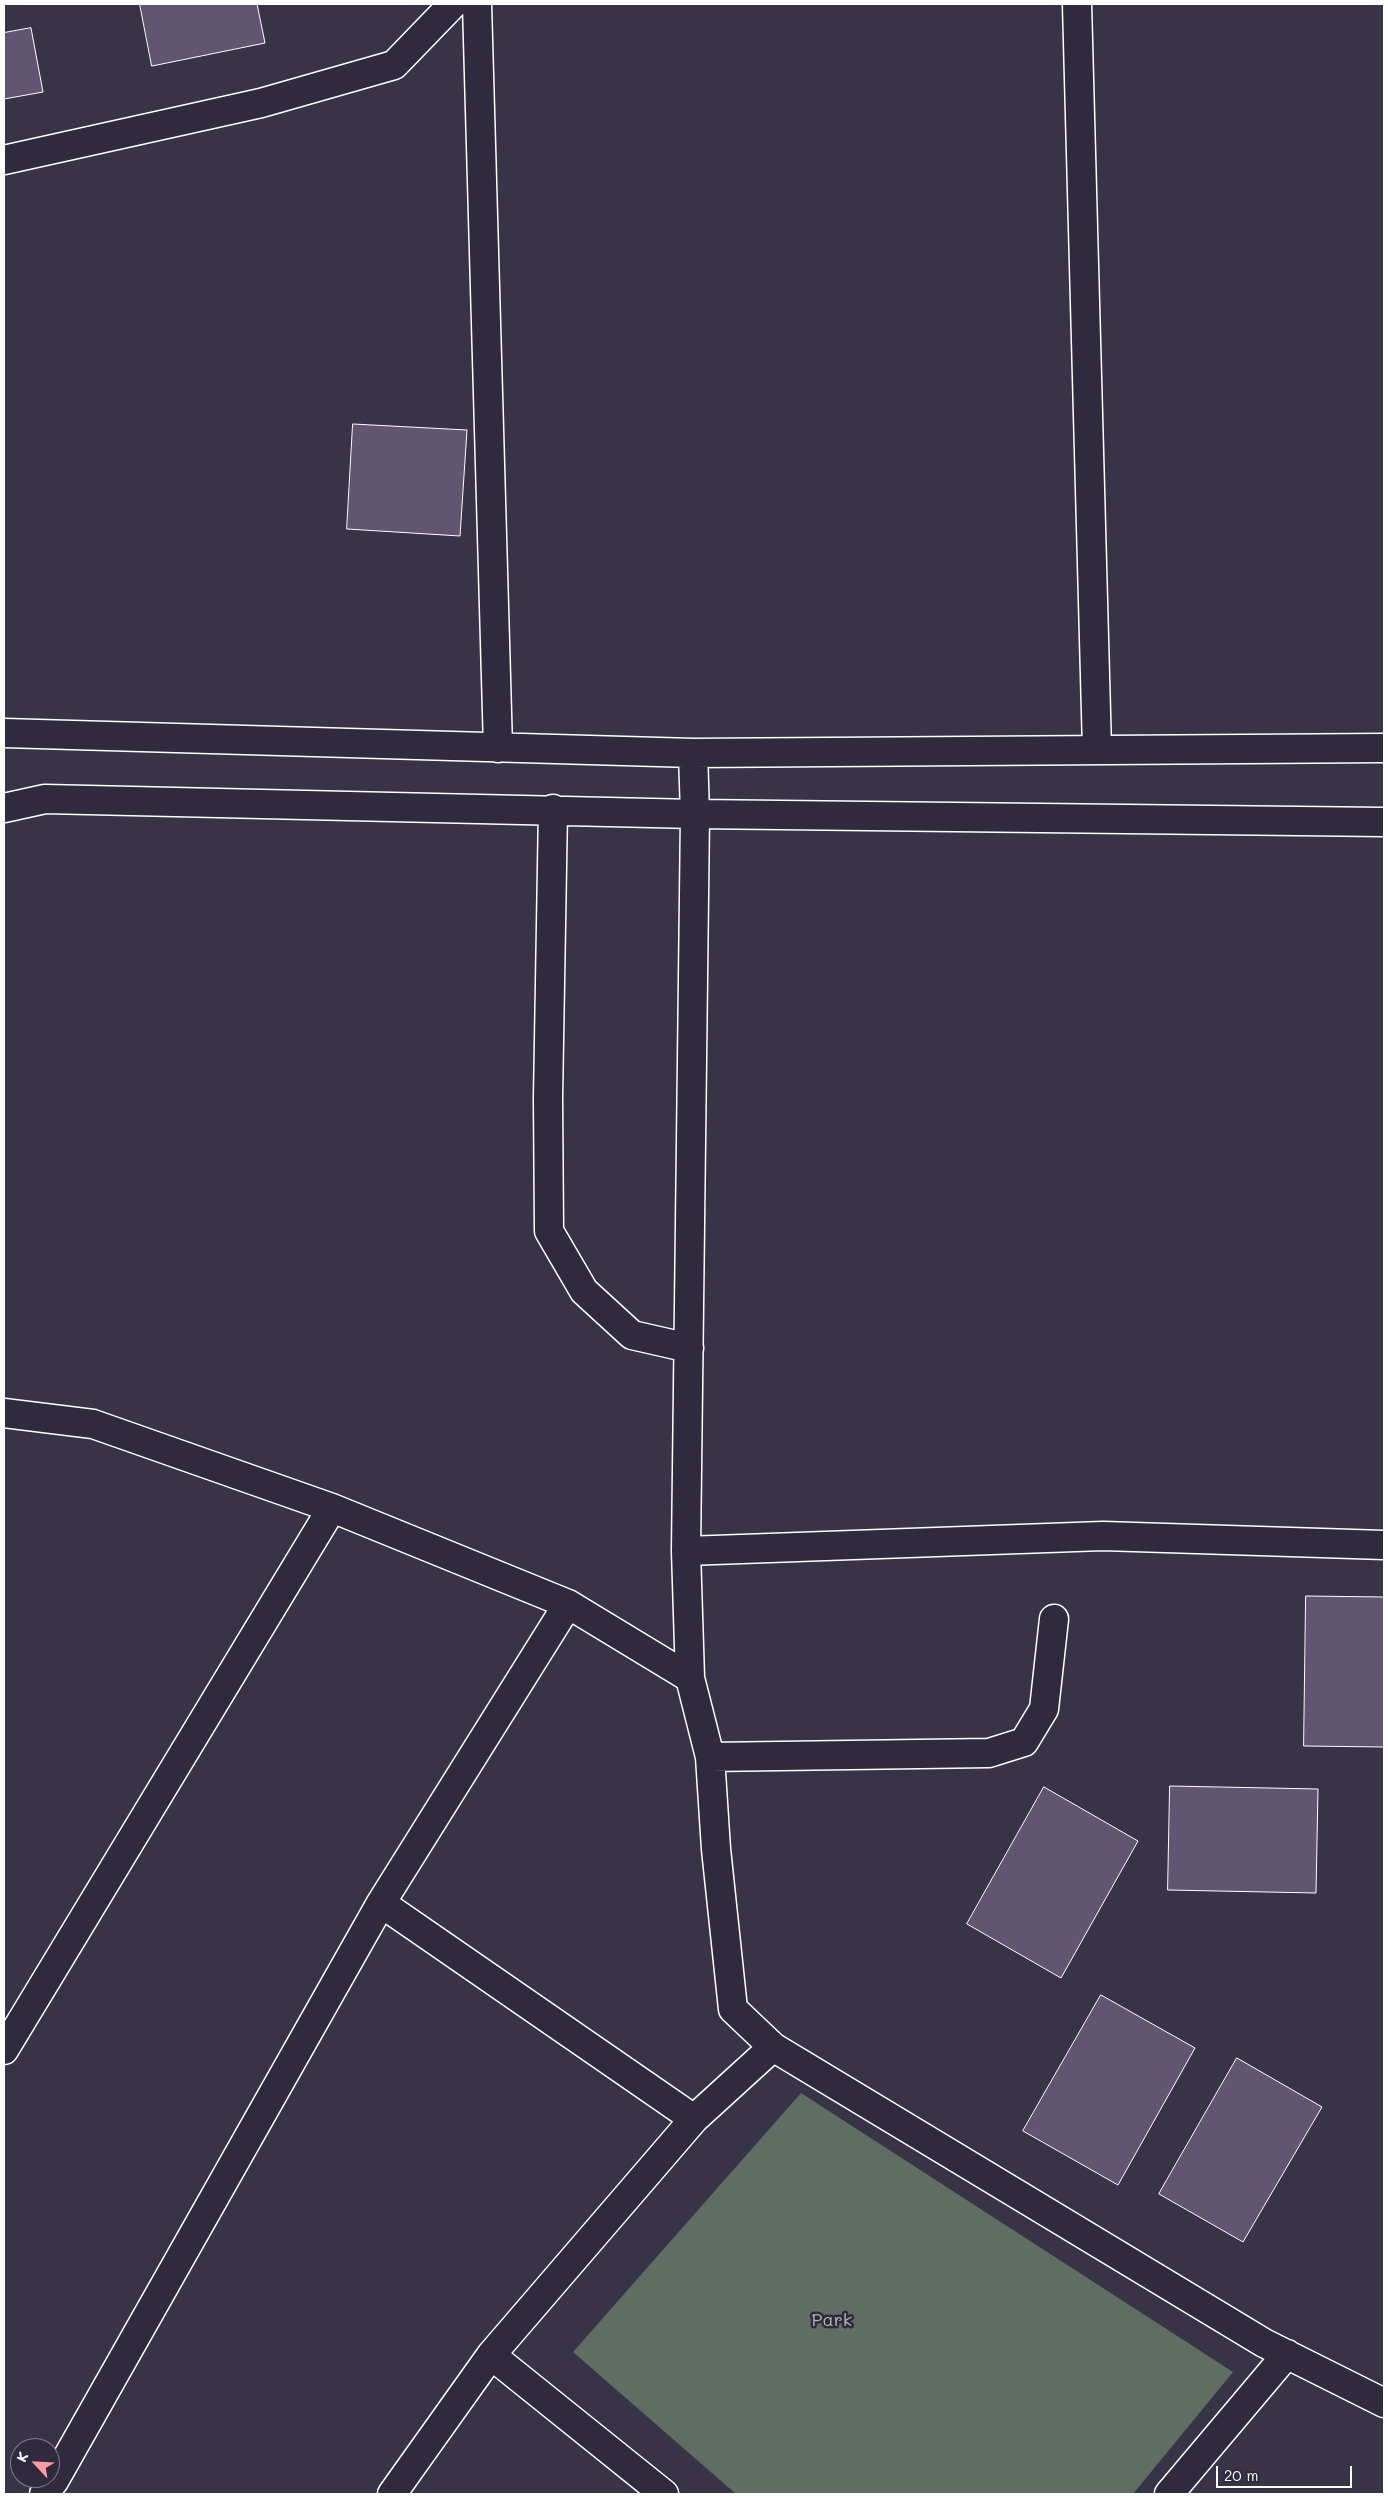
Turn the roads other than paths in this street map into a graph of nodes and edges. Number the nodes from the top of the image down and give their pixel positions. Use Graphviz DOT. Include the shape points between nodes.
graph roads {
  1 [pos="453,4"];
  2 [pos="477,4"];
  3 [pos="1078,4"];
  4 [pos="4,160"];
  5 [pos="4,733"];
  6 [pos="498,748"];
  7 [pos="1384,748"];
  8 [pos="1097,750"];
  9 [pos="693,754"];
  10 [pos="4,808"];
  11 [pos="553,809"];
  12 [pos="695,814"];
  13 [pos="1384,822"];
  14 [pos="689,1348"];
  15 [pos="4,1413"];
  16 [pos="332,1508"];
  17 [pos="1384,1546"];
  18 [pos="686,1551"];
  19 [pos="568,1604"];
  20 [pos="1054,1619"];
  21 [pos="690,1678"];
  22 [pos="710,1757"];
  23 [pos="381,1903"];
  24 [pos="773,2047"];
  25 [pos="4,2050"];
  26 [pos="694,2119"];
  27 [pos="1287,2354"];
  28 [pos="492,2355"];
  29 [pos="1384,2403"];
  30 [pos="44,2494"];
  31 [pos="392,2494"];
  32 [pos="664,2494"];
  33 [pos="1169,2494"];
  1 -- 4 [label="street" via="394,65 261,103"];
  2 -- 6 [label="street"];
  3 -- 8 [label="street"];
  5 -- 6 [label="street"];
  6 -- 9 [label="street"];
  7 -- 8 [label="street"];
  8 -- 9 [label="street"];
  9 -- 12 [label="street"];
  10 -- 11 [label="street" via="45,799"];
  11 -- 12 [label="street"];
  11 -- 14 [label="street" via="549,1231 584,1291 632,1335"];
  12 -- 13 [label="street"];
  12 -- 14 [label="street"];
  14 -- 18 [label="street"];
  15 -- 16 [label="street" via="93,1424"];
  16 -- 19 [label="street"];
  16 -- 25 [label="street"];
  17 -- 18 [label="street" via="1103,1536"];
  18 -- 21 [label="street"];
  19 -- 21 [label="street"];
  19 -- 23 [label="street"];
  20 -- 22 [label="street" via="1044,1709 1024,1742 989,1753"];
  21 -- 22 [label="street"];
  22 -- 24 [label="street" via="732,2009"];
  23 -- 26 [label="street"];
  23 -- 30 [label="street" via="54,2482"];
  24 -- 26 [label="street"];
  24 -- 27 [label="street"];
  26 -- 28 [label="street"];
  27 -- 29 [label="street"];
  27 -- 33 [label="street"];
  28 -- 31 [label="street"];
  28 -- 32 [label="street"];
}
